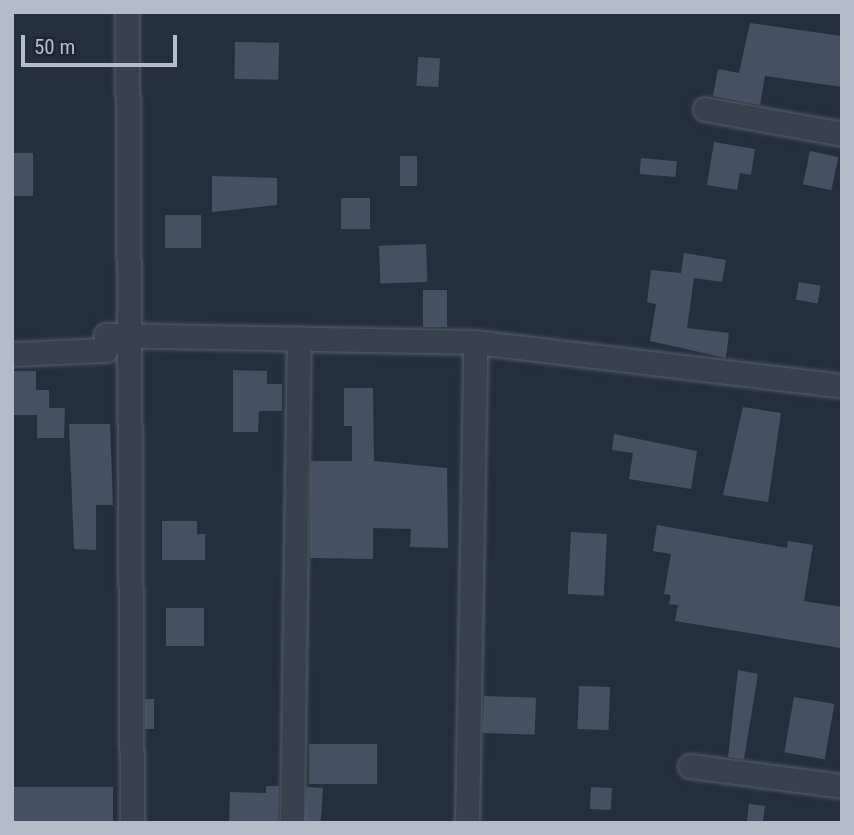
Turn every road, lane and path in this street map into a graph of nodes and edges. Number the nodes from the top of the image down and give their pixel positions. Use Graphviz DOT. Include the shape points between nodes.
graph roads {
  1 [pos="127,12"];
  2 [pos="705,109"];
  3 [pos="842,134"];
  4 [pos="131,335"];
  5 [pos="299,338"];
  6 [pos="475,342"];
  7 [pos="12,354"];
  8 [pos="842,386"];
  9 [pos="690,766"];
  10 [pos="842,786"];
  11 [pos="132,823"];
  12 [pos="292,823"];
  13 [pos="467,823"];
  1 -- 4 [label="street"];
  2 -- 3 [label="street"];
  4 -- 5 [label="street"];
  4 -- 7 [label="street" via="106,335 106,350"];
  4 -- 11 [label="street"];
  5 -- 6 [label="street"];
  5 -- 12 [label="street"];
  6 -- 8 [label="street"];
  6 -- 13 [label="street"];
  9 -- 10 [label="street"];
}
